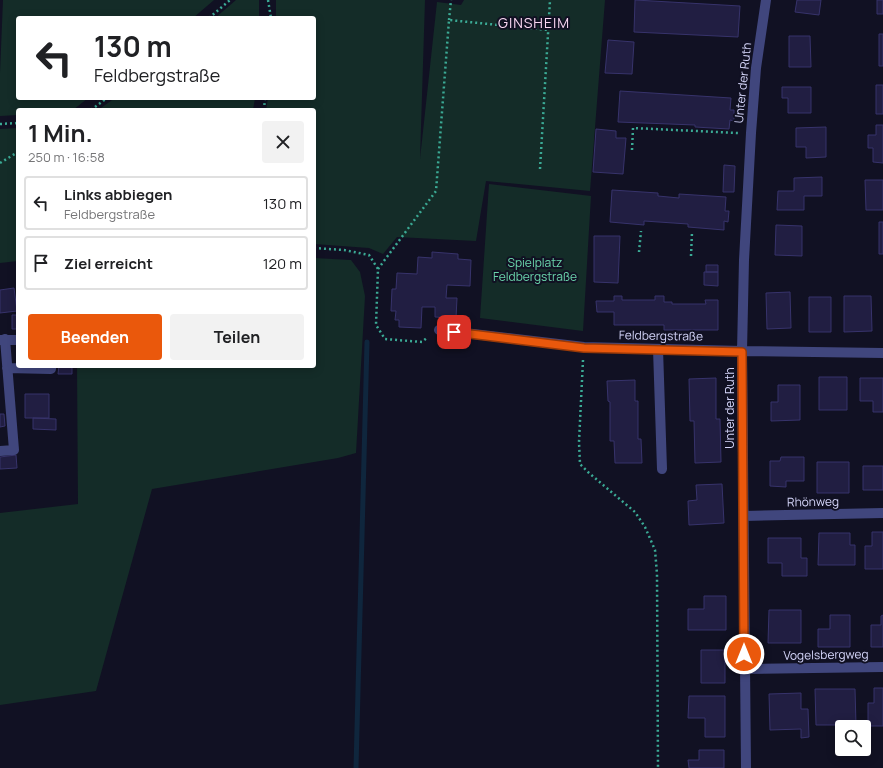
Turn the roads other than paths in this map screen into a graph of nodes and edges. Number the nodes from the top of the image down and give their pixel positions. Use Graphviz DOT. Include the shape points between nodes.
graph roads {
  1 [pos="766,0"];
  2 [pos="439,330"];
  3 [pos="2,339"];
  4 [pos="16,340"];
  5 [pos="658,349"];
  6 [pos="742,352"];
  7 [pos="883,353"];
  8 [pos="7,368"];
  9 [pos="51,368"];
  10 [pos="0,451"];
  11 [pos="662,469"];
  12 [pos="883,513"];
  13 [pos="744,516"];
  14 [pos="883,667"];
  15 [pos="744,669"];
  16 [pos="746,768"];
  1 -- 6 [label="street, Unter der Ruth" via="756,68 751,133"];
  2 -- 5 [label="street, Feldbergstraße" via="584,348"];
  3 -- 4 [label="street"];
  3 -- 8 [label="street"];
  5 -- 6 [label="street, Feldbergstraße"];
  5 -- 11 [label="street"];
  6 -- 7 [label="street, Feldbergstraße"];
  6 -- 13 [label="street, Unter der Ruth"];
  8 -- 9 [label="street"];
  8 -- 10 [label="street" via="14,450"];
  12 -- 13 [label="street, Rhönweg"];
  13 -- 15 [label="street, Unter der Ruth"];
  14 -- 15 [label="street, Vogelsbergweg"];
  15 -- 16 [label="street, Unter der Ruth"];
}
